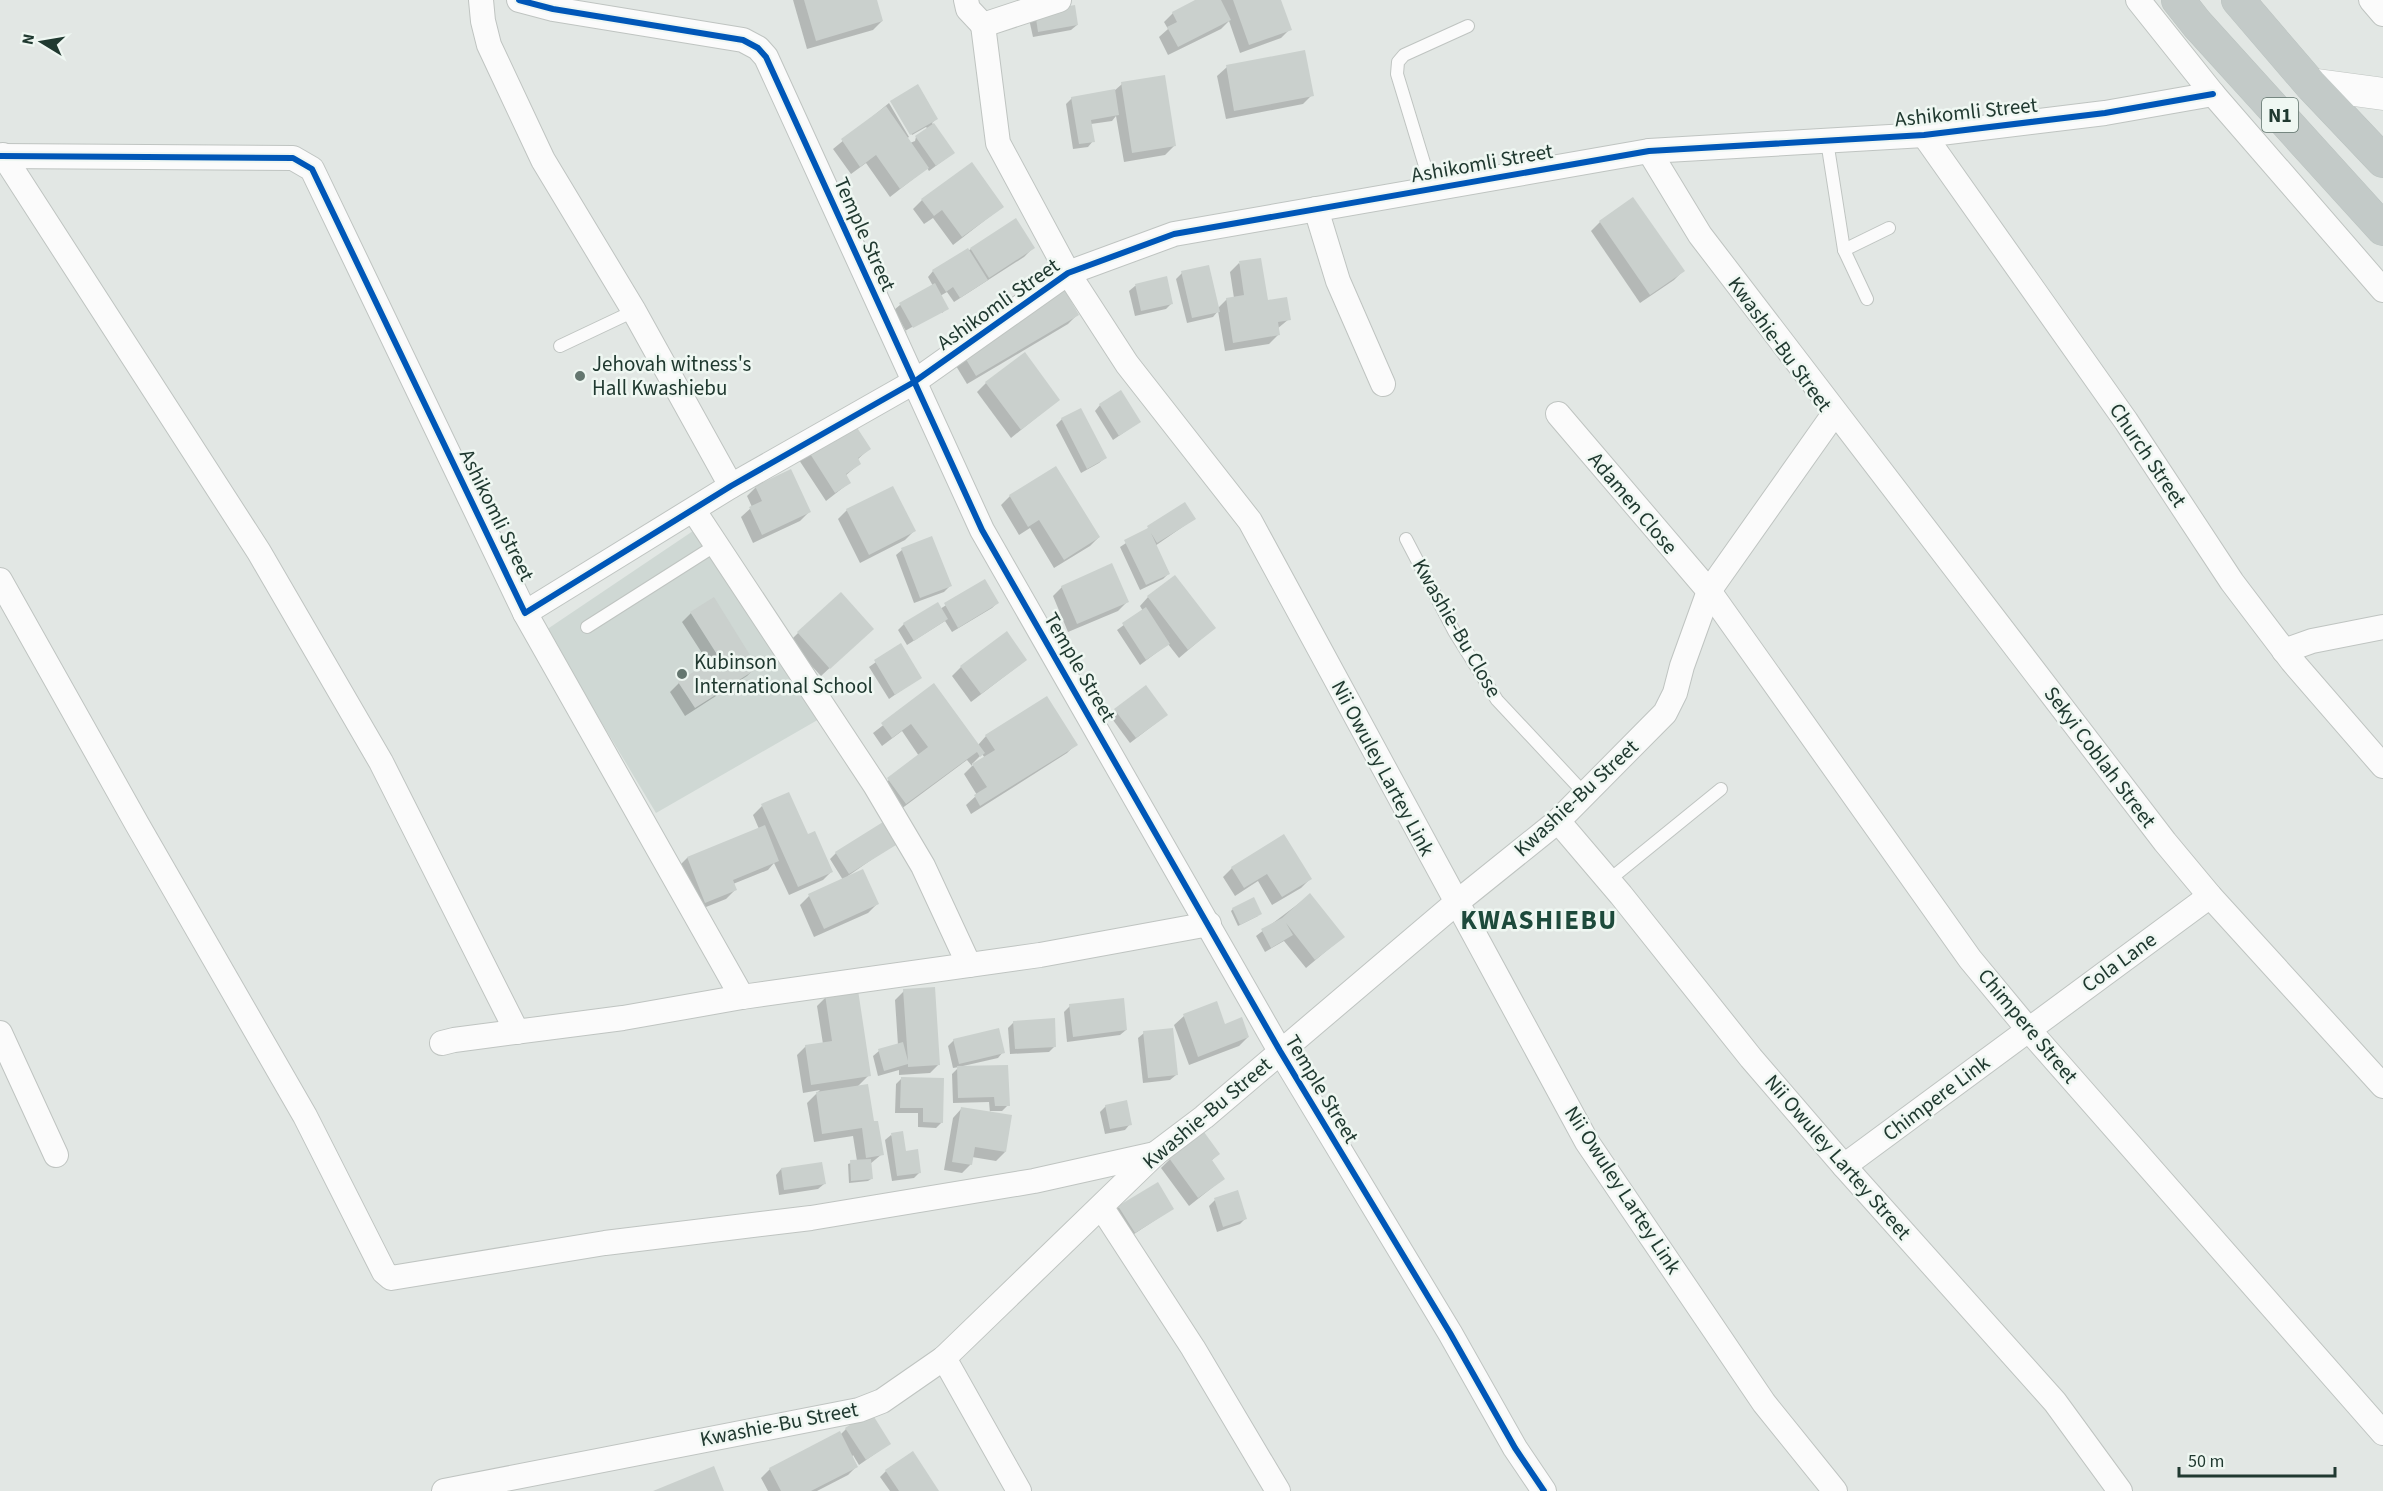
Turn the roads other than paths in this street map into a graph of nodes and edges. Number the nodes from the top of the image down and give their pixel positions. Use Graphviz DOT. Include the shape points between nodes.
graph roads {
  1 [pos="481,0"];
  2 [pos="519,0"];
  3 [pos="1059,0"];
  4 [pos="2138,0"];
  5 [pos="2178,0"];
  6 [pos="2238,0"];
  7 [pos="2371,0"];
  8 [pos="554,4"];
  9 [pos="970,9"];
  10 [pos="2383,14"];
  11 [pos="1468,26"];
  12 [pos="2310,84"];
  13 [pos="2213,94"];
  14 [pos="2383,94"];
  15 [pos="1924,135"];
  16 [pos="1827,141"];
  17 [pos="1649,151"];
  18 [pos="1,156"];
  19 [pos="2383,161"];
  20 [pos="1432,189"];
  21 [pos="1316,209"];
  22 [pos="1889,228"];
  23 [pos="2383,229"];
  24 [pos="1844,250"];
  25 [pos="1068,273"];
  26 [pos="2383,290"];
  27 [pos="1867,299"];
  28 [pos="634,311"];
  29 [pos="560,346"];
  30 [pos="914,381"];
  31 [pos="1383,384"];
  32 [pos="1558,414"];
  33 [pos="1834,414"];
  34 [pos="731,486"];
  35 [pos="694,511"];
  36 [pos="1406,539"];
  37 [pos="716,545"];
  38 [pos="0,580"];
  39 [pos="1709,591"];
  40 [pos="525,613"];
  41 [pos="587,627"];
  42 [pos="2383,627"];
  43 [pos="2284,651"];
  44 [pos="2383,766"];
  45 [pos="1721,789"];
  46 [pos="1586,794"];
  47 [pos="1558,822"];
  48 [pos="1609,880"];
  49 [pos="2210,896"];
  50 [pos="1456,903"];
  51 [pos="1209,924"];
  52 [pos="969,965"];
  53 [pos="742,996"];
  54 [pos="2028,1029"];
  55 [pos="518,1032"];
  56 [pos="0,1033"];
  57 [pos="442,1043"];
  58 [pos="1280,1051"];
  59 [pos="2383,1086"];
  60 [pos="1155,1154"];
  61 [pos="56,1155"];
  62 [pos="1844,1166"];
  63 [pos="1102,1208"];
  64 [pos="944,1358"];
  65 [pos="2383,1433"];
  66 [pos="508,1485"];
  67 [pos="444,1491"];
  68 [pos="1019,1491"];
  69 [pos="1278,1491"];
  70 [pos="1544,1491"];
  71 [pos="1835,1491"];
  72 [pos="2120,1491"];
  1 -- 28 [label="street" via="489,45 543,160"];
  2 -- 8 [label="street, Temple Street"];
  3 -- 9 [label="street"];
  4 -- 13 [label="street"];
  5 -- 23 [label="highway, N1"];
  6 -- 12 [label="highway, N1"];
  7 -- 10 [label="street"];
  8 -- 30 [label="street, Temple Street" via="743,40 758,48 766,57"];
  9 -- 25 [label="street, Nii Owuley Lartey Link" via="998,143"];
  11 -- 20 [label="lane" via="1404,55 1398,62 1397,75"];
  12 -- 14 [label="street"];
  12 -- 19 [label="highway, N1"];
  13 -- 15 [label="street, Ashikomli Street" via="2104,113"];
  13 -- 26 [label="street"];
  15 -- 16 [label="street, Ashikomli Street"];
  15 -- 43 [label="street, Church Street" via="2126,421 2232,582"];
  16 -- 17 [label="street, Ashikomli Street"];
  16 -- 24 [label="lane"];
  17 -- 20 [label="street, Ashikomli Street"];
  17 -- 33 [label="street, Kwashie-Bu Street" via="1700,235"];
  18 -- 40 [label="street, Ashikomli Street" via="293,158 312,169"];
  18 -- 55 [label="street" via="259,552 381,762"];
  20 -- 21 [label="street, Ashikomli Street"];
  21 -- 25 [label="street, Ashikomli Street" via="1174,234"];
  21 -- 31 [label="street" via="1338,281"];
  22 -- 24 [label="lane"];
  24 -- 27 [label="lane"];
  25 -- 30 [label="street, Ashikomli Street"];
  25 -- 50 [label="street, Nii Owuley Lartey Link" via="1127,363 1250,520"];
  28 -- 29 [label="lane"];
  28 -- 34 [label="street"];
  30 -- 34 [label="street, Ashikomli Street"];
  30 -- 51 [label="street, Temple Street" via="982,531"];
  32 -- 39 [label="street, Adamen Close"];
  33 -- 39 [label="street, Kwashie-Bu Street"];
  33 -- 49 [label="street, Sekyi Coblah Street"];
  34 -- 35 [label="street, Ashikomli Street"];
  35 -- 37 [label="street"];
  35 -- 40 [label="street, Ashikomli Street"];
  36 -- 46 [label="lane, Kwashie-Bu Close" via="1454,631 1497,700"];
  37 -- 41 [label="lane"];
  37 -- 52 [label="street" via="875,785 923,866"];
  38 -- 60 [label="street" via="305,1116 384,1272 391,1278 605,1243 856,1211 1034,1181"];
  39 -- 46 [label="street, Kwashie-Bu Street" via="1676,693 1665,713"];
  39 -- 54 [label="street, Chimpere Street" via="1970,959"];
  40 -- 53 [label="street"];
  42 -- 43 [label="street" via="2312,641"];
  43 -- 44 [label="street, Church Street"];
  45 -- 48 [label="lane"];
  46 -- 47 [label="street, Kwashie-Bu Street"];
  47 -- 48 [label="street, Nii Owuley Lartey Street"];
  47 -- 50 [label="street, Kwashie-Bu Street"];
  48 -- 62 [label="street, Nii Owuley Lartey Street" via="1750,1058"];
  49 -- 54 [label="street, Cola Lane"];
  49 -- 59 [label="street, Sekyi Coblah Street"];
  50 -- 58 [label="street, Kwashie-Bu Street"];
  50 -- 71 [label="street, Nii Owuley Lartey Link" via="1587,1142 1764,1403"];
  51 -- 52 [label="street"];
  51 -- 58 [label="street, Temple Street"];
  52 -- 53 [label="street"];
  53 -- 55 [label="street"];
  54 -- 62 [label="street, Chimpere Link"];
  54 -- 65 [label="street, Chimpere Street"];
  55 -- 57 [label="street"];
  56 -- 61 [label="street"];
  58 -- 60 [label="street, Kwashie-Bu Street"];
  58 -- 70 [label="street, Temple Street"];
  60 -- 63 [label="street, Kwashie-Bu Street"];
  62 -- 72 [label="street, Nii Owuley Lartey Street" via="2055,1402"];
  63 -- 64 [label="street, Kwashie-Bu Street"];
  63 -- 69 [label="street" via="1193,1348"];
  64 -- 66 [label="street, Kwashie-Bu Street" via="882,1401 859,1410"];
  64 -- 68 [label="street"];
  66 -- 67 [label="street, Kwashie-Bu Street"];
}
